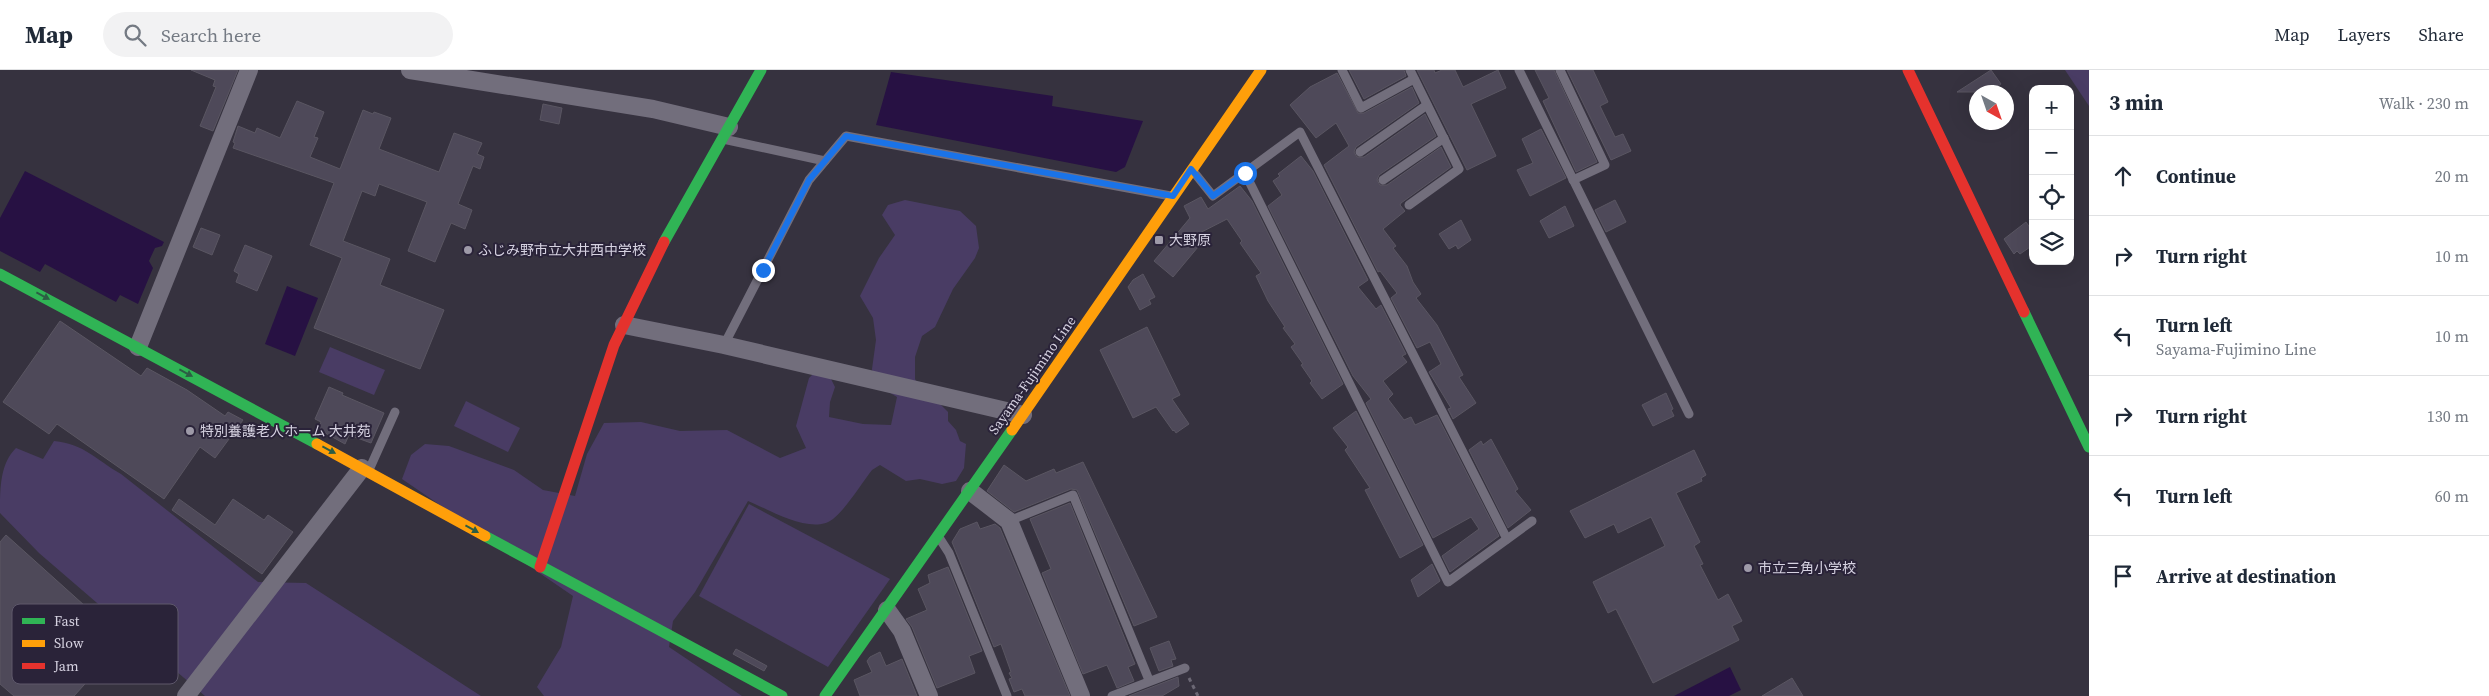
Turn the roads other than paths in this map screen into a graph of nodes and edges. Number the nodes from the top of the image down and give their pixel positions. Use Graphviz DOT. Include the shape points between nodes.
graph roads {
  1 [pos="249,70"];
  2 [pos="410,70"];
  3 [pos="761,70"];
  4 [pos="1261,70"];
  5 [pos="1342,70"];
  6 [pos="1410,70"];
  7 [pos="1519,70"];
  8 [pos="1560,70"];
  9 [pos="1908,70"];
  10 [pos="1414,79"];
  11 [pos="1427,105"];
  12 [pos="726,133"];
  13 [pos="1444,138"];
  14 [pos="1360,152"];
  15 [pos="825,161"];
  16 [pos="1191,169"];
  17 [pos="1245,173"];
  18 [pos="1384,180"];
  19 [pos="1573,180"];
  20 [pos="1173,196"];
  21 [pos="1409,206"];
  22 [pos="0,274"];
  23 [pos="624,325"];
  24 [pos="724,345"];
  25 [pos="138,347"];
  26 [pos="395,412"];
  27 [pos="1689,414"];
  28 [pos="1022,415"];
  29 [pos="2089,447"];
  30 [pos="366,469"];
  31 [pos="970,491"];
  32 [pos="1009,521"];
  33 [pos="1532,521"];
  34 [pos="938,537"];
  35 [pos="1506,539"];
  36 [pos="540,567"];
  37 [pos="887,610"];
  38 [pos="1185,668"];
  39 [pos="1149,680"];
  40 [pos="186,696"];
  41 [pos="782,696"];
  42 [pos="825,696"];
  43 [pos="930,696"];
  44 [pos="1007,696"];
  45 [pos="1082,696"];
  46 [pos="1112,696"];
  1 -- 25 [label="street"];
  2 -- 12 [label="street" via="652,109"];
  3 -- 12 [label="street"];
  4 -- 16 [label="street, Sayama-Fujimino Line"];
  5 -- 10 [label="lane" via="1360,108"];
  6 -- 10 [label="lane"];
  7 -- 19 [label="lane"];
  8 -- 19 [label="lane" via="1605,165"];
  9 -- 29 [label="street"];
  10 -- 11 [label="lane"];
  11 -- 13 [label="lane"];
  11 -- 14 [label="lane"];
  12 -- 15 [label="lane"];
  12 -- 23 [label="street" via="665,240"];
  13 -- 18 [label="lane"];
  13 -- 21 [label="lane" via="1459,168"];
  15 -- 20 [label="lane" via="846,136"];
  15 -- 24 [label="lane" via="809,180"];
  16 -- 17 [label="lane" via="1213,196"];
  16 -- 20 [label="street, Sayama-Fujimino Line"];
  17 -- 35 [label="lane" via="1300,132"];
  17 -- 35 [label="lane" via="1448,582"];
  19 -- 27 [label="lane"];
  20 -- 28 [label="street, Sayama-Fujimino Line"];
  22 -- 25 [label="street, one-way"];
  23 -- 24 [label="street"];
  23 -- 36 [label="street" via="614,345"];
  24 -- 28 [label="street"];
  25 -- 30 [label="street, one-way"];
  26 -- 30 [label="lane"];
  28 -- 31 [label="street, Sayama-Fujimino Line"];
  30 -- 36 [label="street, one-way"];
  30 -- 40 [label="street"];
  31 -- 32 [label="street"];
  31 -- 34 [label="street, Sayama-Fujimino Line"];
  32 -- 39 [label="lane" via="1073,495"];
  32 -- 45 [label="street"];
  33 -- 35 [label="lane"];
  34 -- 37 [label="street, Sayama-Fujimino Line"];
  34 -- 44 [label="lane" via="949,553"];
  36 -- 41 [label="street"];
  37 -- 42 [label="street, Sayama-Fujimino Line"];
  37 -- 43 [label="street" via="902,631"];
  38 -- 39 [label="lane"];
  39 -- 46 [label="lane"];
}
